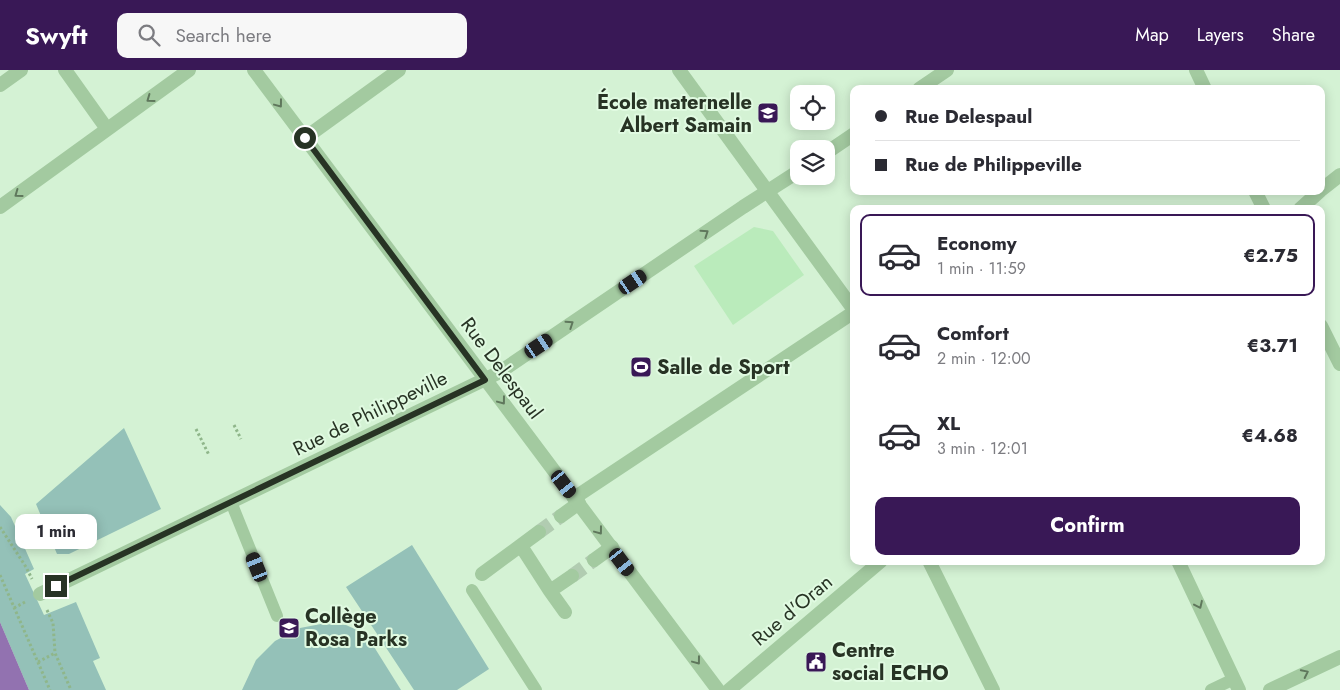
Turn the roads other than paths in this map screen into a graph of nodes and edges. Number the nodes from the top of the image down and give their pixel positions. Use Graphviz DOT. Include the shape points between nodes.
graph roads {
  1 [pos="21,70"];
  2 [pos="65,70"];
  3 [pos="189,70"];
  4 [pos="254,70"];
  5 [pos="398,70"];
  6 [pos="679,70"];
  7 [pos="947,70"];
  8 [pos="1196,70"];
  9 [pos="0,85"];
  10 [pos="925,85"];
  11 [pos="1203,85"];
  12 [pos="107,129"];
  13 [pos="850,137"];
  14 [pos="305,138"];
  15 [pos="835,147"];
  16 [pos="1340,175"];
  17 [pos="790,177"];
  18 [pos="1325,188"];
  19 [pos="768,192"];
  20 [pos="1316,195"];
  21 [pos="1305,205"];
  22 [pos="0,207"];
  23 [pos="850,305"];
  24 [pos="850,314"];
  25 [pos="1325,334"];
  26 [pos="1340,364"];
  27 [pos="485,380"];
  28 [pos="577,500"];
  29 [pos="231,502"];
  30 [pos="561,516"];
  31 [pos="539,532"];
  32 [pos="521,546"];
  33 [pos="612,547"];
  34 [pos="594,560"];
  35 [pos="876,565"];
  36 [pos="931,565"];
  37 [pos="1180,565"];
  38 [pos="482,574"];
  39 [pos="572,576"];
  40 [pos="472,590"];
  41 [pos="550,591"];
  42 [pos="40,594"];
  43 [pos="565,612"];
  44 [pos="277,616"];
  45 [pos="1340,656"];
  46 [pos="1236,684"];
  47 [pos="536,690"];
  48 [pos="718,690"];
  49 [pos="729,690"];
  50 [pos="993,690"];
  51 [pos="1210,690"];
  52 [pos="1270,690"];
  1 -- 9 [label="street"];
  2 -- 12 [label="street"];
  3 -- 12 [label="street, one-way"];
  4 -- 14 [label="street, Rue Delespaul, one-way"];
  5 -- 14 [label="street"];
  6 -- 19 [label="street"];
  7 -- 10 [label="street"];
  8 -- 11 [label="street"];
  12 -- 22 [label="street, one-way"];
  13 -- 15 [label="street"];
  14 -- 27 [label="street, Rue Delespaul"];
  16 -- 18 [label="street"];
  17 -- 19 [label="street, Rue de Philippeville"];
  19 -- 23 [label="street"];
  27 -- 19 [label="street, Rue de Philippeville, one-way"];
  20 -- 21 [label="street"];
  24 -- 28 [label="street"];
  25 -- 26 [label="street"];
  27 -- 28 [label="street, Rue Delespaul, one-way"];
  27 -- 29 [label="street, Rue de Philippeville"];
  28 -- 30 [label="street"];
  28 -- 33 [label="street, Rue Delespaul, one-way"];
  29 -- 42 [label="street, Rue de Philippeville"];
  29 -- 44 [label="lane"];
  31 -- 32 [label="street"];
  32 -- 38 [label="street"];
  32 -- 41 [label="street"];
  33 -- 34 [label="street"];
  33 -- 48 [label="street, Rue Delespaul, one-way"];
  35 -- 49 [label="street, Rue d'Oran"];
  36 -- 50 [label="street"];
  37 -- 46 [label="street, one-way"];
  39 -- 41 [label="street"];
  40 -- 47 [label="lane"];
  41 -- 43 [label="street"];
  52 -- 45 [label="street, one-way"];
  46 -- 51 [label="lane"];
}
